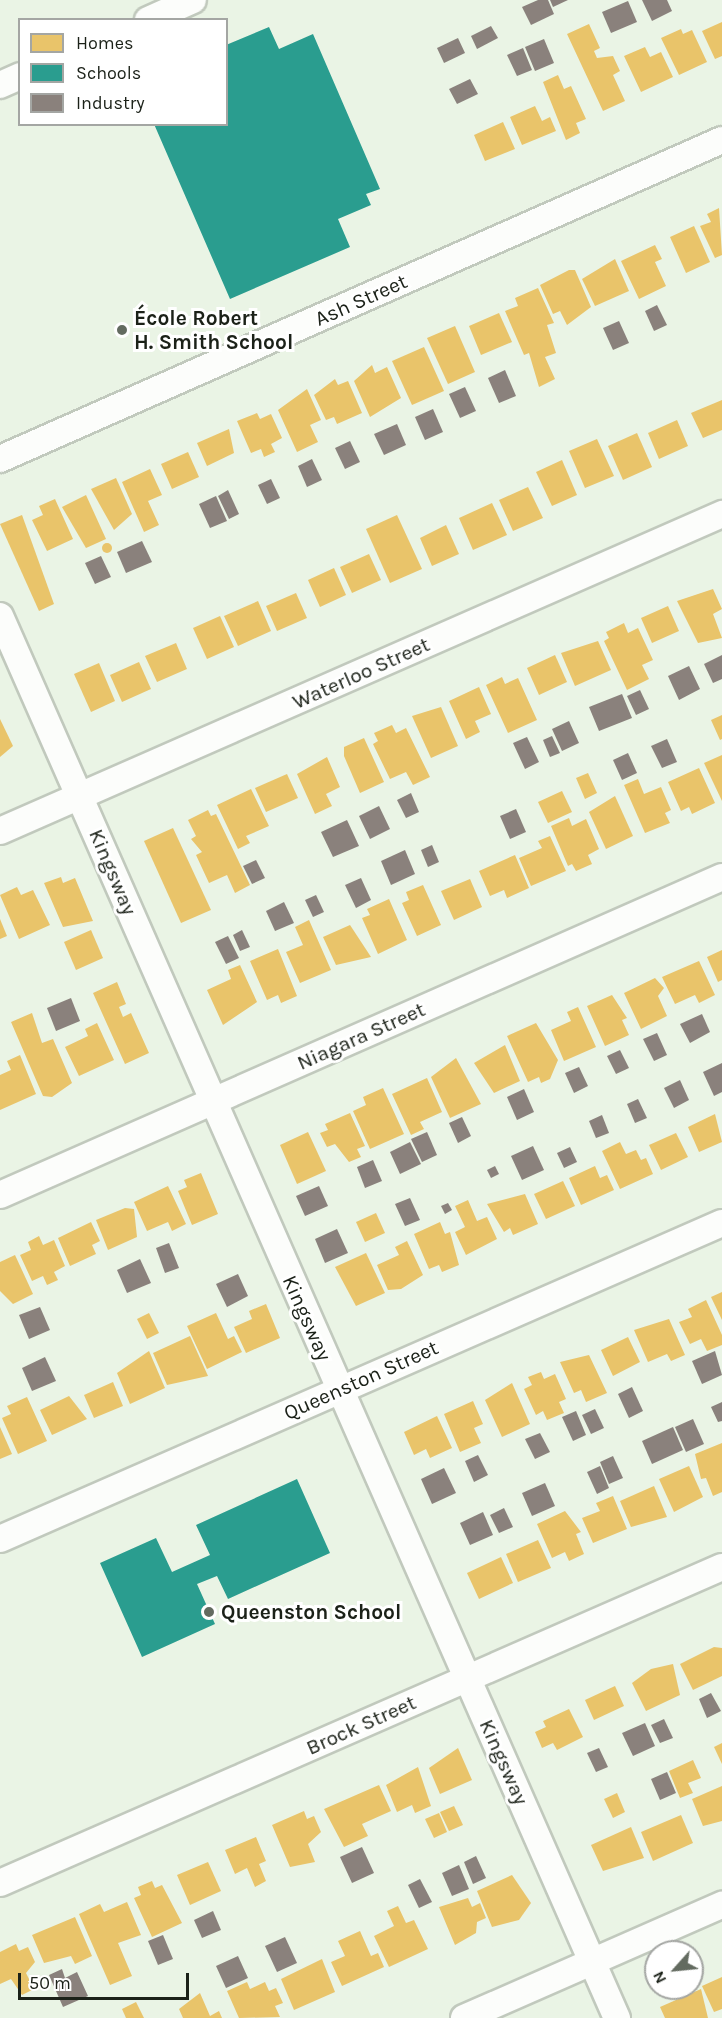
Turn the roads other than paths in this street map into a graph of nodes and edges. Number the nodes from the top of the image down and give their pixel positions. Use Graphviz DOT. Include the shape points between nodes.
graph roads {
  1 [pos="193,0"];
  2 [pos="152,18"];
  3 [pos="18,77"];
  4 [pos="0,85"];
  5 [pos="722,140"];
  6 [pos="0,459"];
  7 [pos="722,514"];
  8 [pos="0,616"];
  9 [pos="80,796"];
  10 [pos="0,831"];
  11 [pos="722,877"];
  12 [pos="212,1102"];
  13 [pos="0,1195"];
  14 [pos="722,1223"];
  15 [pos="339,1389"];
  16 [pos="0,1539"];
  17 [pos="722,1567"];
  18 [pos="468,1678"];
  19 [pos="0,1883"];
  20 [pos="722,1905"];
  21 [pos="592,1962"];
  22 [pos="464,2018"];
  23 [pos="617,2018"];
  1 -- 2 [label="street"];
  3 -- 4 [label="street"];
  5 -- 6 [label="street, Ash Street"];
  7 -- 9 [label="street, Waterloo Street"];
  8 -- 9 [label="street, Kingsway"];
  9 -- 10 [label="street, Waterloo Street"];
  9 -- 12 [label="street, Kingsway"];
  11 -- 12 [label="street, Niagara Street"];
  12 -- 13 [label="street, Niagara Street"];
  12 -- 15 [label="street, Kingsway"];
  14 -- 15 [label="street, Queenston Street"];
  15 -- 16 [label="street, Queenston Street"];
  15 -- 18 [label="street, Kingsway"];
  17 -- 18 [label="street, Brock Street"];
  18 -- 19 [label="street, Brock Street"];
  18 -- 21 [label="street, Kingsway"];
  20 -- 21 [label="street"];
  21 -- 22 [label="street"];
  21 -- 23 [label="street, Kingsway"];
}
